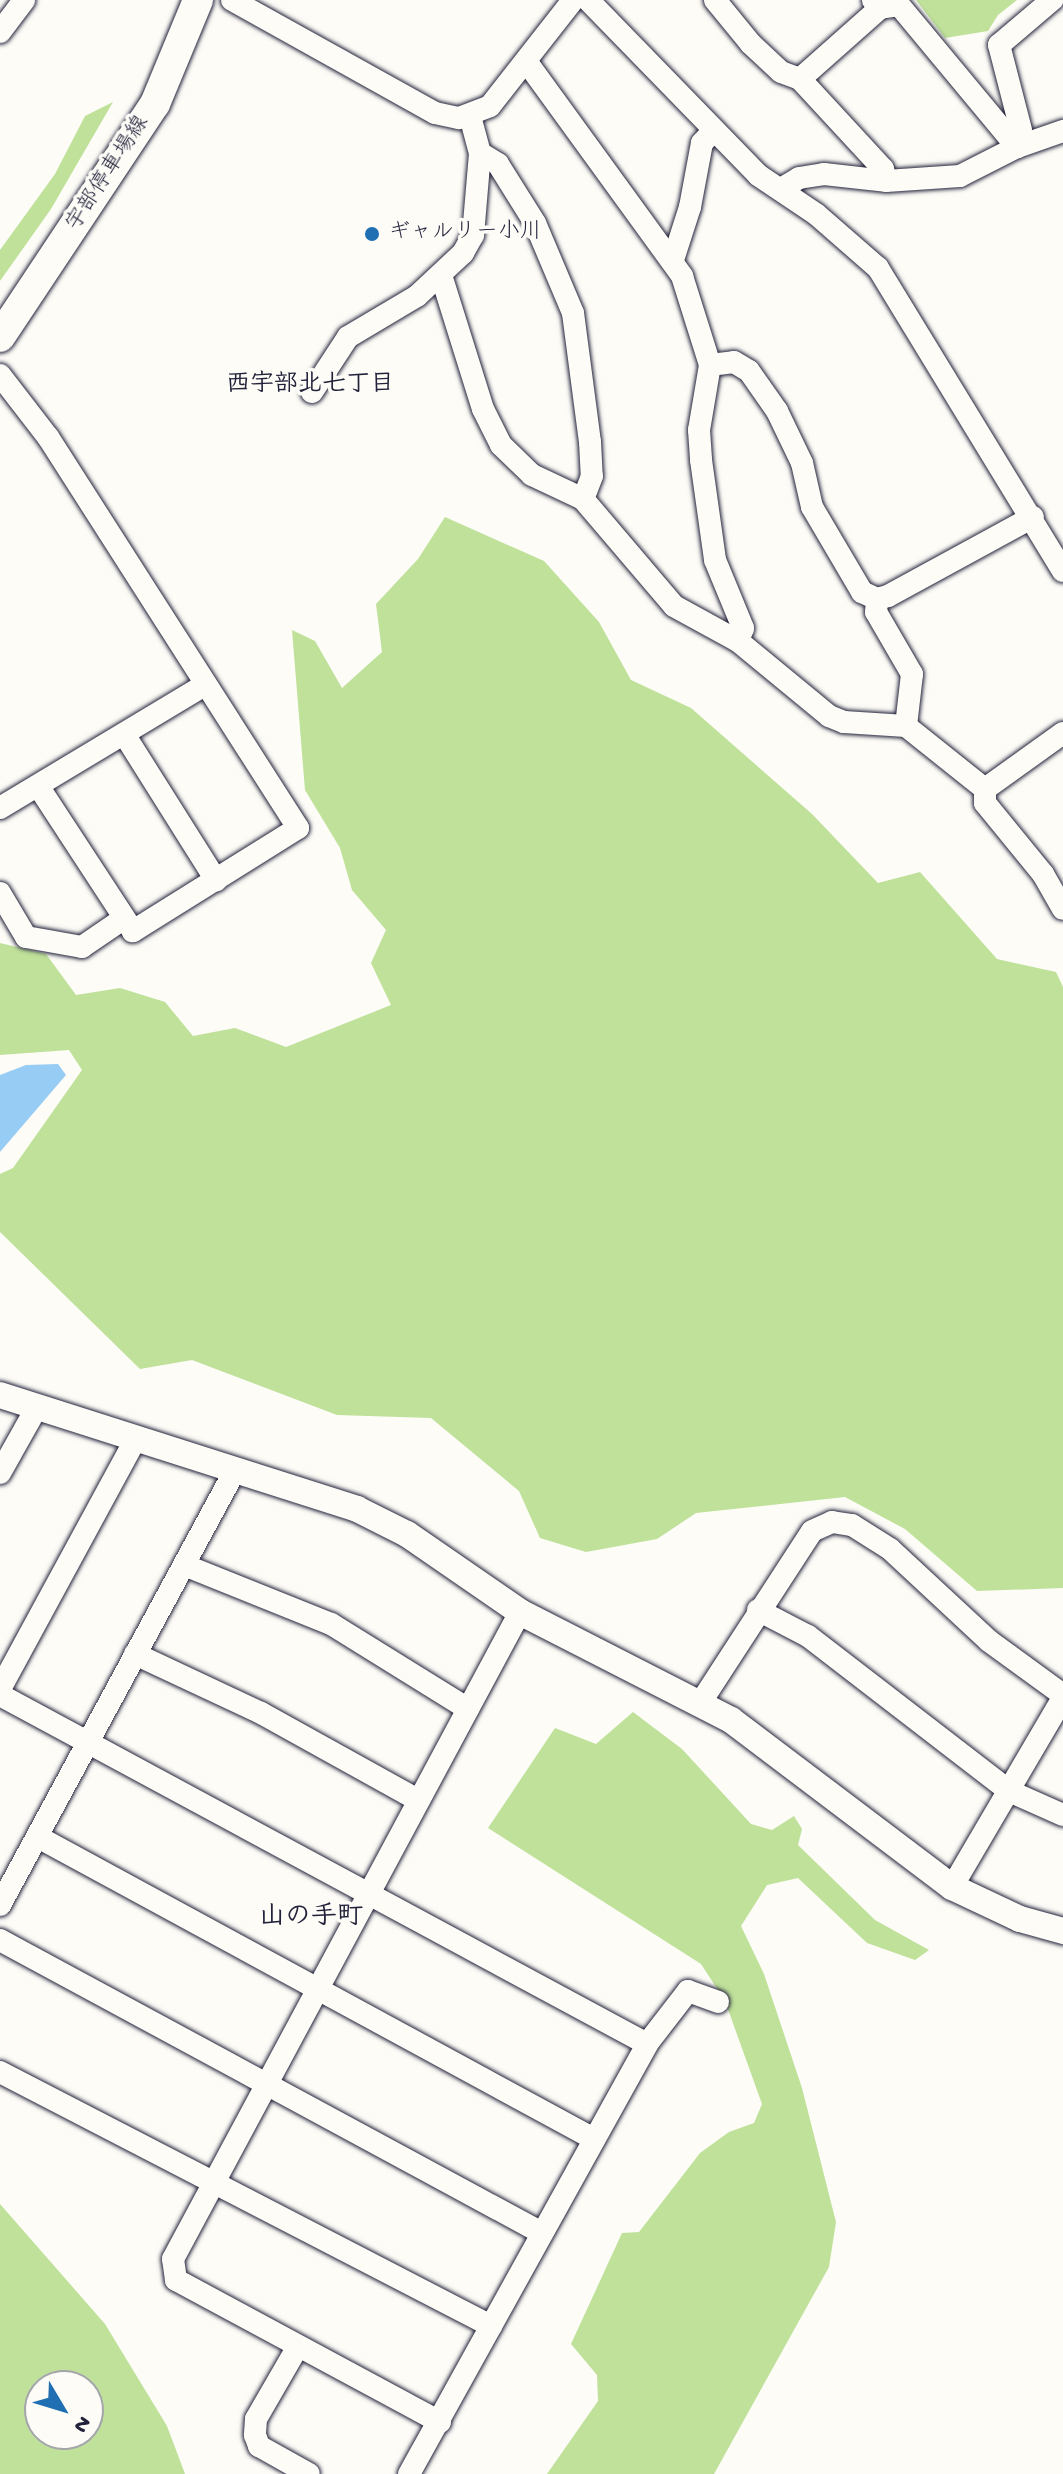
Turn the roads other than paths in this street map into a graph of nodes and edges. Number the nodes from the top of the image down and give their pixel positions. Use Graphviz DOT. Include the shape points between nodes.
graph roads {
  1 [pos="24,0"];
  2 [pos="198,0"];
  3 [pos="232,0"];
  4 [pos="573,0"];
  5 [pos="588,0"];
  6 [pos="715,0"];
  7 [pos="1052,0"];
  8 [pos="876,4"];
  9 [pos="0,32"];
  10 [pos="526,61"];
  11 [pos="800,79"];
  12 [pos="470,116"];
  13 [pos="713,131"];
  14 [pos="1063,131"];
  15 [pos="1017,147"];
  16 [pos="480,153"];
  17 [pos="886,181"];
  18 [pos="781,189"];
  19 [pos="673,260"];
  20 [pos="441,275"];
  21 [pos="0,337"];
  22 [pos="710,365"];
  23 [pos="0,375"];
  24 [pos="312,392"];
  25 [pos="583,499"];
  26 [pos="1033,517"];
  27 [pos="1063,571"];
  28 [pos="877,599"];
  29 [pos="738,641"];
  30 [pos="206,684"];
  31 [pos="906,726"];
  32 [pos="1063,733"];
  33 [pos="124,734"];
  34 [pos="38,786"];
  35 [pos="985,789"];
  36 [pos="0,808"];
  37 [pos="216,880"];
  38 [pos="0,893"];
  39 [pos="1063,909"];
  40 [pos="123,919"];
  41 [pos="0,1395"];
  42 [pos="37,1407"];
  43 [pos="136,1439"];
  44 [pos="235,1471"];
  45 [pos="0,1473"];
  46 [pos="184,1565"];
  47 [pos="758,1610"];
  48 [pos="520,1612"];
  49 [pos="135,1654"];
  50 [pos="0,1692"];
  51 [pos="1063,1696"];
  52 [pos="699,1705"];
  53 [pos="468,1709"];
  54 [pos="88,1744"];
  55 [pos="1009,1791"];
  56 [pos="418,1800"];
  57 [pos="1063,1815"];
  58 [pos="38,1837"];
  59 [pos="952,1887"];
  60 [pos="367,1895"];
  61 [pos="0,1905"];
  62 [pos="1063,1931"];
  63 [pos="0,1940"];
  64 [pos="317,1986"];
  65 [pos="718,2002"];
  66 [pos="647,2044"];
  67 [pos="0,2072"];
  68 [pos="265,2082"];
  69 [pos="594,2139"];
  70 [pos="213,2178"];
  71 [pos="542,2233"];
  72 [pos="491,2326"];
  73 [pos="297,2348"];
  74 [pos="440,2422"];
  75 [pos="309,2474"];
  76 [pos="409,2474"];
  1 -- 9 [label="street"];
  2 -- 21 [label="main road, 宇部停車場線" via="155,104"];
  3 -- 12 [label="street" via="435,113"];
  4 -- 10 [label="street"];
  5 -- 13 [label="street"];
  6 -- 11 [label="street" via="781,72"];
  7 -- 15 [label="street" via="999,45 1021,130"];
  8 -- 11 [label="street"];
  8 -- 15 [label="street" via="899,5"];
  10 -- 12 [label="street" via="490,106"];
  10 -- 19 [label="street"];
  11 -- 17 [label="street" via="883,169"];
  12 -- 16 [label="street"];
  13 -- 18 [label="street" via="758,175"];
  13 -- 19 [label="street" via="702,143"];
  14 -- 15 [label="street"];
  15 -- 17 [label="street" via="960,176"];
  16 -- 20 [label="street" via="473,235"];
  16 -- 25 [label="street" via="498,164 535,223 573,313 592,476"];
  17 -- 18 [label="street" via="824,174 799,178"];
  18 -- 26 [label="street" via="878,268"];
  19 -- 22 [label="street"];
  20 -- 24 [label="street" via="417,296 348,337"];
  20 -- 25 [label="street" via="483,409 501,445 532,475"];
  22 -- 28 [label="street" via="734,362 756,381 802,463 812,507 830,542 857,586"];
  22 -- 29 [label="street" via="699,430 701,460 715,560 743,628"];
  23 -- 30 [label="street" via="48,437"];
  25 -- 29 [label="street" via="674,606"];
  26 -- 27 [label="street"];
  26 -- 28 [label="street" via="934,574"];
  28 -- 31 [label="street" via="876,612 912,674"];
  29 -- 31 [label="street" via="829,716 844,722"];
  30 -- 33 [label="street"];
  30 -- 37 [label="street" via="298,828"];
  31 -- 35 [label="street"];
  32 -- 35 [label="street"];
  33 -- 34 [label="street"];
  33 -- 37 [label="street"];
  34 -- 36 [label="street"];
  34 -- 40 [label="street"];
  35 -- 39 [label="street" via="985,803 1043,874"];
  37 -- 40 [label="street" via="133,931"];
  38 -- 40 [label="street" via="26,937 82,947"];
  41 -- 42 [label="street"];
  42 -- 43 [label="street"];
  42 -- 45 [label="street"];
  43 -- 44 [label="street"];
  43 -- 50 [label="street"];
  44 -- 46 [label="street"];
  44 -- 48 [label="street" via="357,1509 407,1534"];
  46 -- 49 [label="street"];
  46 -- 53 [label="street" via="331,1624"];
  47 -- 51 [label="street" via="812,1531 832,1522 852,1525 890,1549 989,1641"];
  47 -- 52 [label="street"];
  47 -- 55 [label="street" via="808,1636"];
  48 -- 52 [label="street"];
  48 -- 53 [label="street"];
  49 -- 54 [label="street"];
  49 -- 56 [label="street" via="261,1713"];
  50 -- 54 [label="street"];
  51 -- 55 [label="street"];
  52 -- 59 [label="street" via="773,1748"];
  53 -- 56 [label="street"];
  54 -- 58 [label="street"];
  54 -- 60 [label="street"];
  55 -- 57 [label="street"];
  55 -- 59 [label="street"];
  56 -- 60 [label="street"];
  58 -- 61 [label="street"];
  58 -- 64 [label="street"];
  59 -- 62 [label="street" via="1020,1919"];
  60 -- 64 [label="street"];
  60 -- 66 [label="street"];
  63 -- 68 [label="street"];
  64 -- 68 [label="street"];
  64 -- 69 [label="street"];
  65 -- 66 [label="street" via="688,1991"];
  66 -- 69 [label="street"];
  67 -- 70 [label="street"];
  68 -- 70 [label="street"];
  68 -- 71 [label="street"];
  69 -- 71 [label="street"];
  70 -- 72 [label="street"];
  70 -- 73 [label="street" via="173,2259 176,2280"];
  71 -- 72 [label="street"];
  72 -- 74 [label="street"];
  73 -- 74 [label="street"];
  73 -- 75 [label="street" via="256,2419 255,2435 259,2446"];
  74 -- 76 [label="street"];
}
